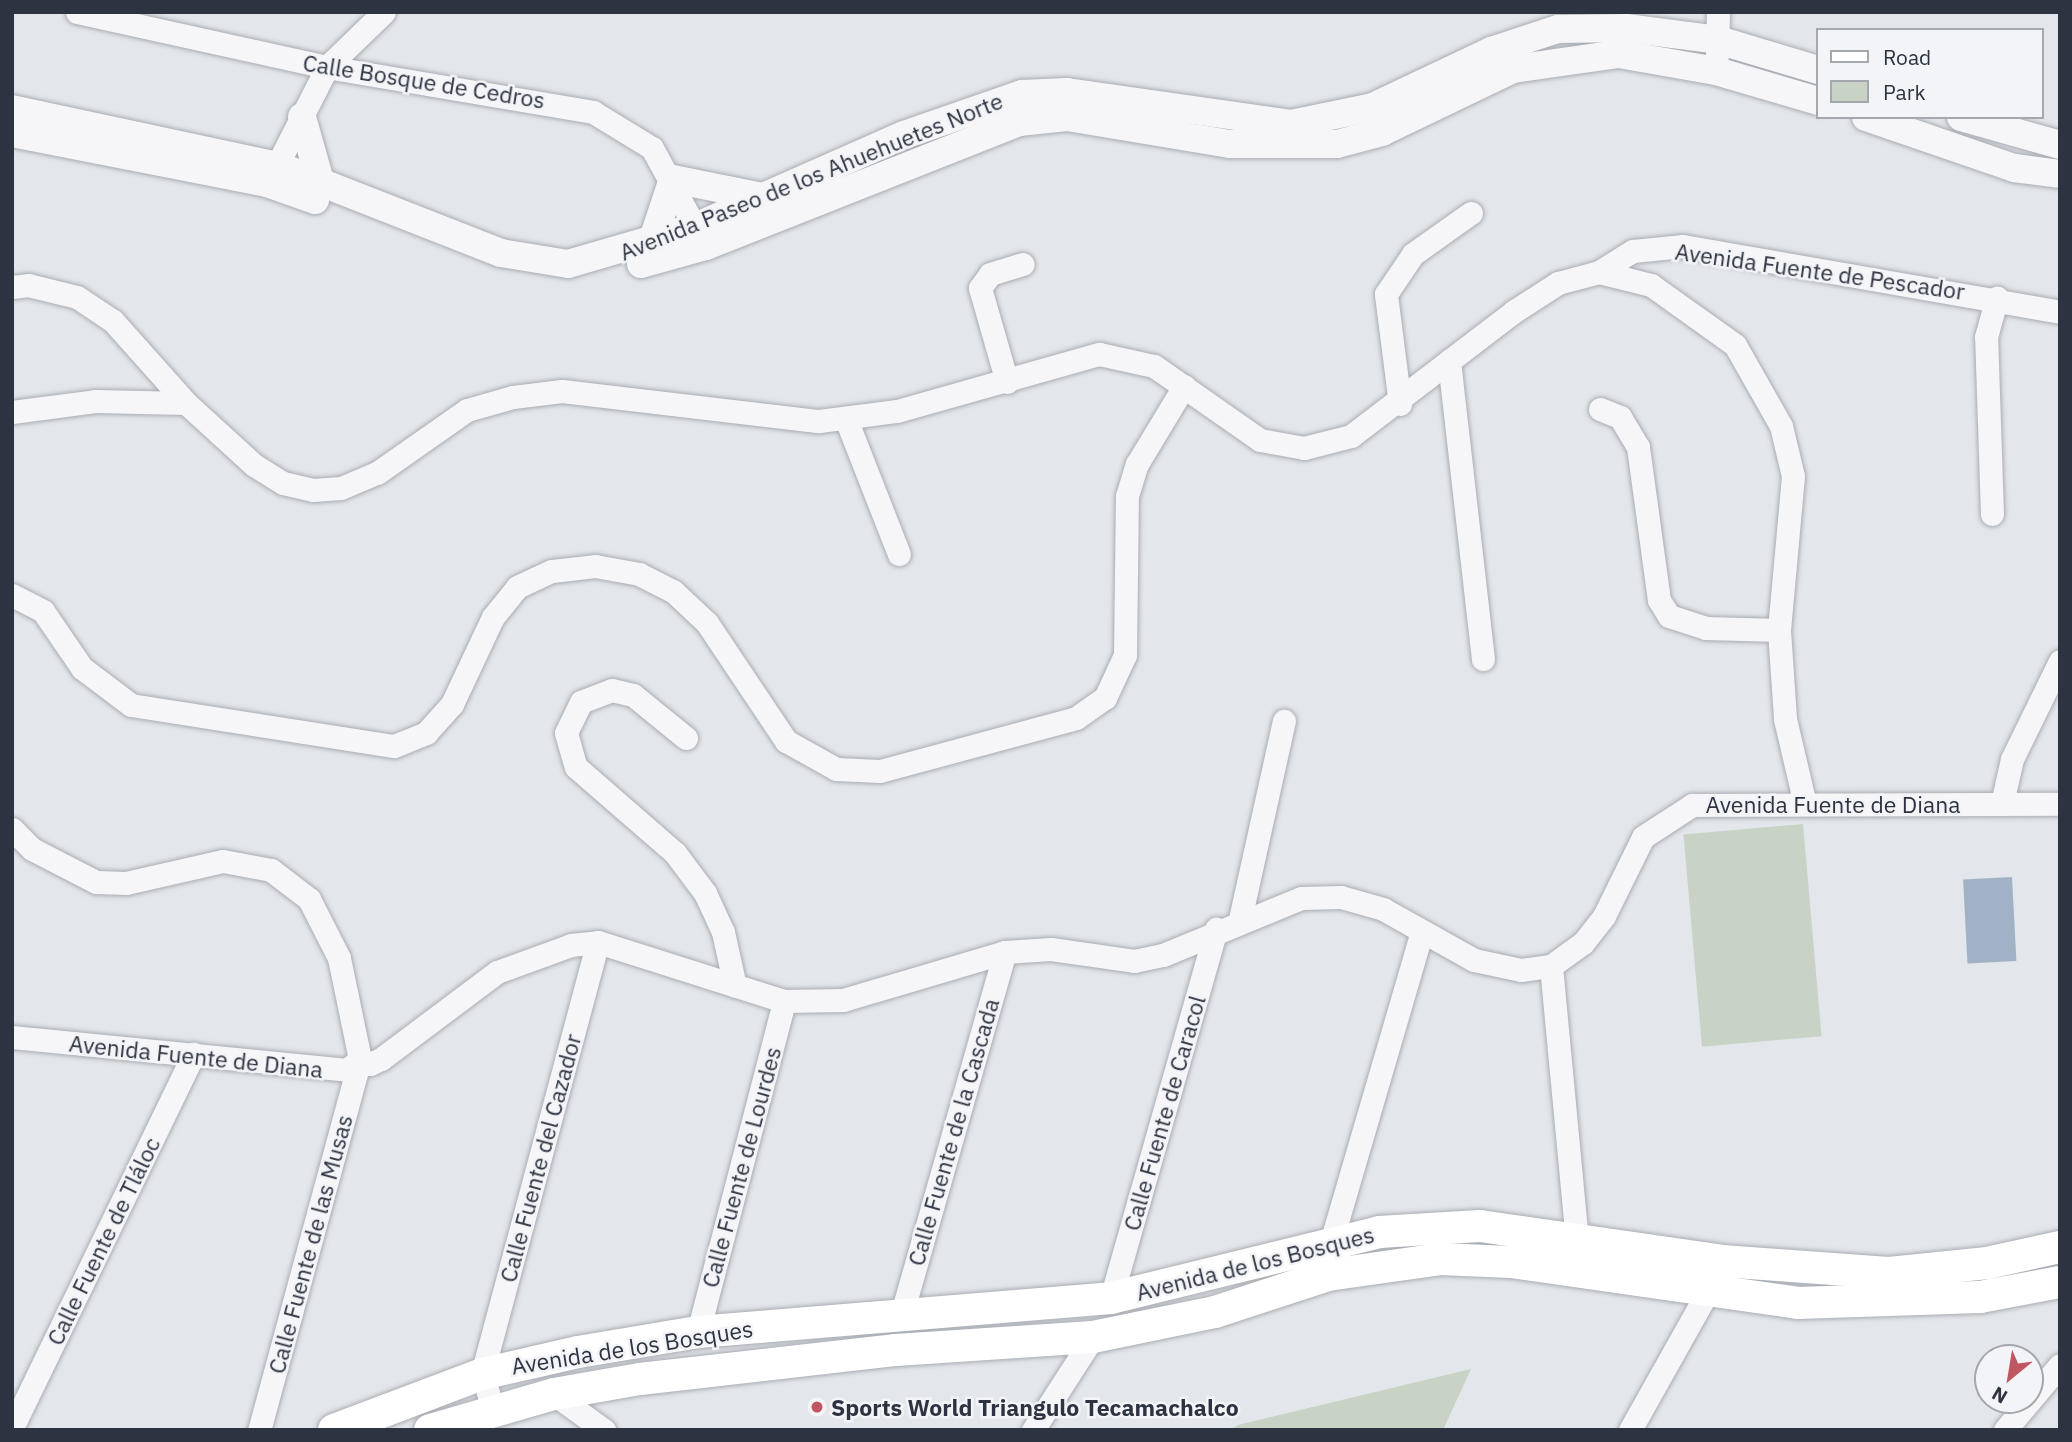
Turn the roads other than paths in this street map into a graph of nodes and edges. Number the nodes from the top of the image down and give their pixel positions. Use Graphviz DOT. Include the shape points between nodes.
graph roads {
  1 [pos="76,12"];
  2 [pos="384,12"];
  3 [pos="1718,26"];
  4 [pos="327,67"];
  5 [pos="1816,69"];
  6 [pos="1716,71"];
  7 [pos="1816,100"];
  8 [pos="12,109"];
  9 [pos="302,117"];
  10 [pos="1873,119"];
  11 [pos="1968,119"];
  12 [pos="12,133"];
  13 [pos="2060,145"];
  14 [pos="273,174"];
  15 [pos="2060,174"];
  16 [pos="673,179"];
  17 [pos="320,181"];
  18 [pos="765,197"];
  19 [pos="1471,213"];
  20 [pos="700,237"];
  21 [pos="652,242"];
  22 [pos="1023,264"];
  23 [pos="1599,272"];
  24 [pos="12,287"];
  25 [pos="1997,297"];
  26 [pos="2060,312"];
  27 [pos="1449,361"];
  28 [pos="1007,382"];
  29 [pos="1184,386"];
  30 [pos="186,403"];
  31 [pos="1400,404"];
  32 [pos="1600,409"];
  33 [pos="12,412"];
  34 [pos="846,419"];
  35 [pos="1992,514"];
  36 [pos="899,554"];
  37 [pos="12,595"];
  38 [pos="1779,630"];
  39 [pos="1483,659"];
  40 [pos="2060,661"];
  41 [pos="1284,721"];
  42 [pos="686,738"];
  43 [pos="2002,803"];
  44 [pos="1805,804"];
  45 [pos="2060,804"];
  46 [pos="12,829"];
  47 [pos="1240,919"];
  48 [pos="1216,929"];
  49 [pos="1422,932"];
  50 [pos="598,942"];
  51 [pos="1005,952"];
  52 [pos="1551,967"];
  53 [pos="735,985"];
  54 [pos="784,1002"];
  55 [pos="12,1037"];
  56 [pos="194,1054"];
  57 [pos="360,1059"];
  58 [pos="1332,1239"];
  59 [pos="1577,1239"];
  60 [pos="2060,1247"];
  61 [pos="2056,1290"];
  62 [pos="1707,1293"];
  63 [pos="1111,1298"];
  64 [pos="902,1312"];
  65 [pos="698,1332"];
  66 [pos="1093,1337"];
  67 [pos="2060,1365"];
  68 [pos="482,1374"];
  69 [pos="554,1394"];
  70 [pos="493,1409"];
  71 [pos="12,1428"];
  72 [pos="259,1430"];
  73 [pos="334,1430"];
  74 [pos="430,1430"];
  75 [pos="604,1430"];
  76 [pos="1033,1430"];
  77 [pos="1630,1430"];
  78 [pos="2005,1430"];
  1 -- 4 [label="street, Calle Bosque de Cedros"];
  2 -- 4 [label="street"];
  3 -- 5 [label="street, Avenida Paseo de los Ahuehuetes Norte"];
  3 -- 6 [label="street"];
  3 -- 18 [label="street, Avenida Paseo de los Ahuehuetes Norte" via="1558,29 1491,51 1373,107 1291,124 1067,92 1022,94 973,107"];
  4 -- 9 [label="street"];
  4 -- 16 [label="street, Calle Bosque de Cedros" via="593,112 638,136"];
  6 -- 7 [label="street, Avenida Paseo de los Ahuehuetes Norte"];
  6 -- 20 [label="street, Avenida Paseo de los Ahuehuetes Norte" via="1619,54 1560,58 1513,69 1382,132 1337,145 1230,144 1067,117 1019,121"];
  8 -- 14 [label="street, Avenida Paseo de los Ahuehuetes Norte"];
  9 -- 14 [label="street"];
  9 -- 17 [label="street"];
  10 -- 15 [label="street" via="2014,168"];
  11 -- 13 [label="street"];
  12 -- 14 [label="street, Avenida Paseo de los Ahuehuetes Norte"];
  14 -- 17 [label="street, Avenida Paseo de los Ahuehuetes Norte"];
  14 -- 20 [label="street, Avenida Paseo de los Ahuehuetes Norte" via="540,278 603,275"];
  16 -- 18 [label="street"];
  16 -- 20 [label="street, Calle Bosque de Cedros"];
  16 -- 21 [label="street"];
  17 -- 21 [label="street, Avenida Paseo de los Ahuehuetes Norte" via="536,262 598,260"];
  18 -- 20 [label="street, Avenida Paseo de los Ahuehuetes Norte"];
  19 -- 31 [label="street" via="1413,254 1386,294"];
  20 -- 21 [label="street, Avenida Paseo de los Ahuehuetes Norte"];
  22 -- 28 [label="street" via="990,274 980,288"];
  23 -- 25 [label="street, Avenida Fuente de Pescador" via="1633,251 1683,246"];
  23 -- 27 [label="street, Avenida Fuente de Pescador" via="1558,283"];
  23 -- 38 [label="street" via="1651,285 1735,345 1781,426 1793,477"];
  24 -- 30 [label="street, Avenida Fuente de Pescador" via="28,285 86,303 113,321"];
  25 -- 26 [label="street, Avenida Fuente de Pescador"];
  25 -- 35 [label="street" via="1986,337"];
  27 -- 31 [label="street, Avenida Fuente de Pescador"];
  27 -- 39 [label="street"];
  28 -- 29 [label="street, Avenida Fuente de Pescador" via="1111,354 1154,366"];
  28 -- 34 [label="street, Avenida Fuente de Pescador"];
  29 -- 31 [label="street, Avenida Fuente de Pescador" via="1260,440 1304,448 1351,436"];
  29 -- 37 [label="street" via="1137,464 1127,496 1125,655 1113,689 1076,718 880,771 836,769 801,753 707,624 673,591 628,572 595,566 552,571 517,587 493,617 453,704 426,733 394,746 131,705 82,668 43,611"];
  30 -- 33 [label="street" via="95,401"];
  30 -- 34 [label="street, Avenida Fuente de Pescador" via="254,465 283,484 313,490 341,488 377,473 467,410 513,397 562,391 793,422"];
  32 -- 38 [label="street" via="1620,417 1638,447 1659,600 1670,616 1706,628"];
  34 -- 36 [label="street"];
  38 -- 44 [label="street" via="1785,719"];
  40 -- 43 [label="street" via="2012,759"];
  41 -- 47 [label="street"];
  42 -- 53 [label="street" via="633,695 612,690 581,702 566,733 576,767 675,853 705,893 723,932"];
  43 -- 44 [label="street, Avenida Fuente de Diana"];
  43 -- 45 [label="street, Avenida Fuente de Diana"];
  44 -- 52 [label="street, Avenida Fuente de Diana" via="1692,805 1662,820 1643,837 1604,916 1583,943"];
  46 -- 57 [label="street" via="42,855 96,882 126,883 223,861 285,877 319,912 340,958"];
  47 -- 48 [label="street"];
  47 -- 49 [label="street" via="1301,898 1341,897 1383,909"];
  48 -- 51 [label="street" via="1134,961 1051,949"];
  48 -- 63 [label="street, Calle Fuente de Caracol"];
  49 -- 52 [label="street" via="1474,960 1521,970"];
  49 -- 58 [label="street"];
  50 -- 53 [label="street"];
  50 -- 57 [label="street, Avenida Fuente de Diana" via="508,967 381,1059 370,1064"];
  50 -- 68 [label="street, Calle Fuente del Cazador"];
  51 -- 54 [label="street" via="908,986 843,1000"];
  51 -- 64 [label="street, Calle Fuente de la Cascada"];
  52 -- 59 [label="street"];
  53 -- 54 [label="street"];
  54 -- 65 [label="street, Calle Fuente de Lourdes"];
  55 -- 56 [label="street, Avenida Fuente de Diana"];
  56 -- 57 [label="street, Avenida Fuente de Diana" via="334,1070 346,1070"];
  56 -- 71 [label="street, Calle Fuente de Tláloc"];
  57 -- 72 [label="street, Calle Fuente de las Musas"];
  58 -- 59 [label="main road, Avenida de los Bosques" via="1480,1226"];
  58 -- 63 [label="main road, Avenida de los Bosques" via="1206,1279"];
  59 -- 60 [label="main road, Avenida de los Bosques" via="1722,1261 1889,1273 1987,1263"];
  61 -- 62 [label="main road, Avenida de los Bosques" via="1888,1302 1798,1303"];
  62 -- 66 [label="main road, Avenida de los Bosques" via="1511,1262 1440,1259 1328,1275 1215,1312"];
  62 -- 77 [label="street"];
  63 -- 64 [label="main road, Avenida de los Bosques"];
  64 -- 65 [label="main road, Avenida de los Bosques"];
  65 -- 68 [label="main road, Avenida de los Bosques"];
  66 -- 69 [label="main road, Avenida de los Bosques" via="883,1351"];
  66 -- 76 [label="street"];
  67 -- 78 [label="street"];
  68 -- 70 [label="street"];
  68 -- 73 [label="main road, Avenida de los Bosques"];
  69 -- 70 [label="main road, Avenida de los Bosques"];
  69 -- 75 [label="street"];
  70 -- 74 [label="main road, Avenida de los Bosques"];
}
